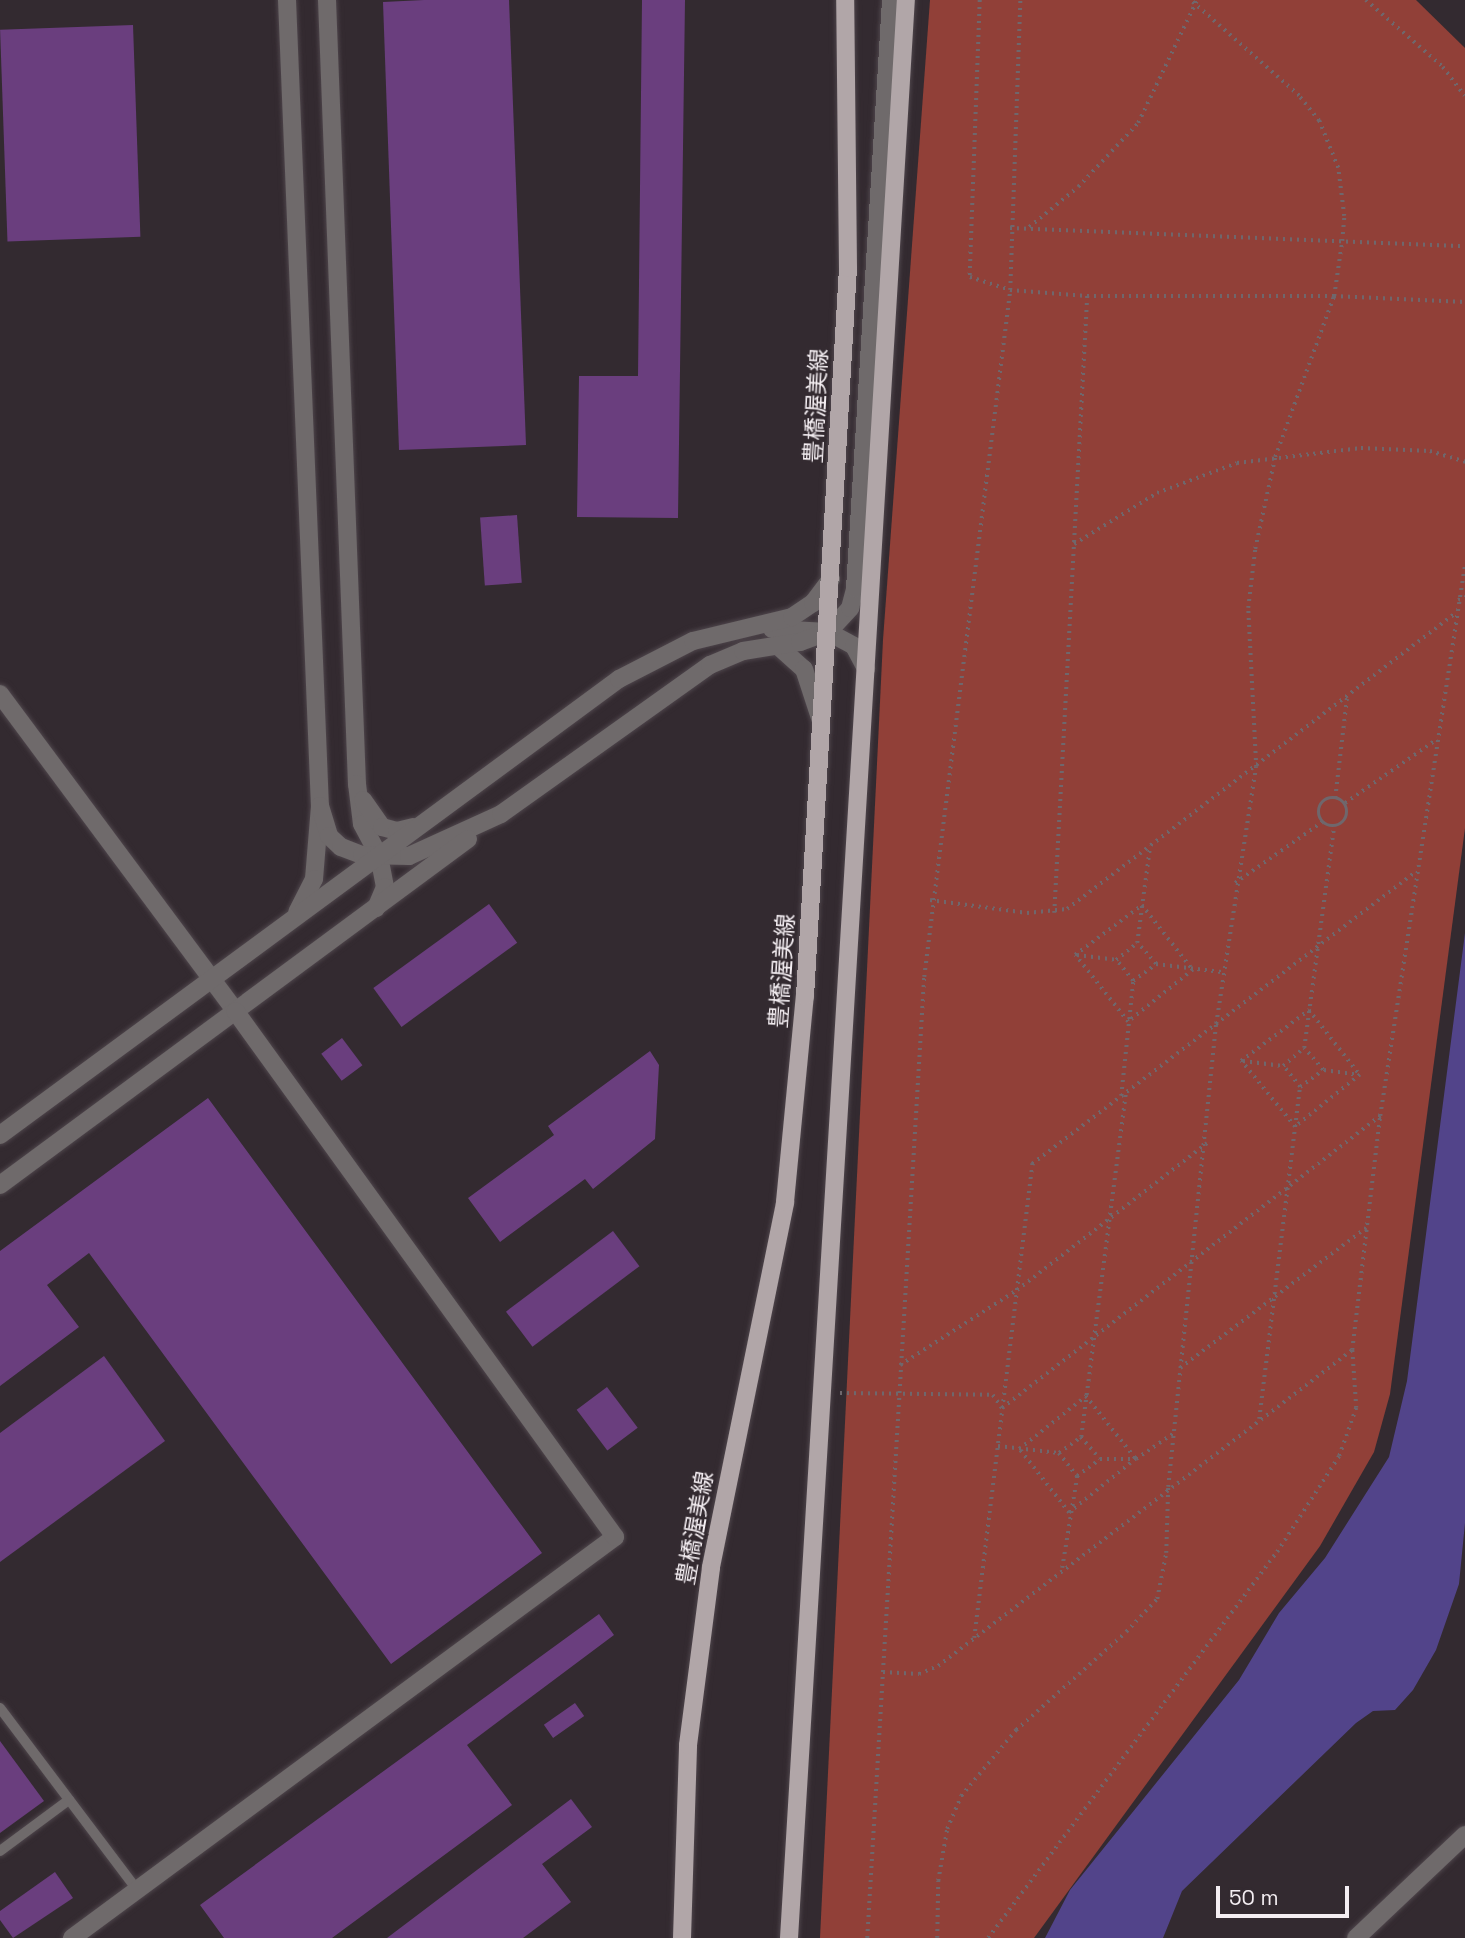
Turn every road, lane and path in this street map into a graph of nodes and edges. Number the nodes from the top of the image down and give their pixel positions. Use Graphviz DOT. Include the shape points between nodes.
graph roads {
  1 [pos="287,0"];
  2 [pos="327,0"];
  3 [pos="845,0"];
  4 [pos="891,0"];
  5 [pos="906,0"];
  6 [pos="980,0"];
  7 [pos="1020,0"];
  8 [pos="1190,0"];
  9 [pos="1197,0"];
  10 [pos="1366,0"];
  11 [pos="1195,5"];
  12 [pos="1465,96"];
  13 [pos="1010,228"];
  14 [pos="1028,228"];
  15 [pos="1342,241"];
  16 [pos="1465,246"];
  17 [pos="1010,290"];
  18 [pos="1087,296"];
  19 [pos="1334,296"];
  20 [pos="1465,302"];
  21 [pos="1275,457"];
  22 [pos="1465,462"];
  23 [pos="1074,544"];
  24 [pos="1465,564"];
  25 [pos="832,576"];
  26 [pos="1465,597"];
  27 [pos="1458,600"];
  28 [pos="1456,613"];
  29 [pos="740,630"];
  30 [pos="828,632"];
  31 [pos="777,645"];
  32 [pos="866,669"];
  33 [pos="0,694"];
  34 [pos="1347,696"];
  35 [pos="823,728"];
  36 [pos="1437,739"];
  37 [pos="1256,767"];
  38 [pos="356,784"];
  39 [pos="1335,798"];
  40 [pos="1345,803"];
  41 [pos="320,806"];
  42 [pos="501,814"];
  43 [pos="1322,822"];
  44 [pos="419,826"];
  45 [pos="1334,826"];
  46 [pos="1150,845"];
  47 [pos="379,856"];
  48 [pos="1417,871"];
  49 [pos="1235,883"];
  50 [pos="930,900"];
  51 [pos="1142,905"];
  52 [pos="376,908"];
  53 [pos="1054,913"];
  54 [pos="290,921"];
  55 [pos="1138,943"];
  56 [pos="1317,947"];
  57 [pos="1074,955"];
  58 [pos="1116,960"];
  59 [pos="1156,964"];
  60 [pos="1193,970"];
  61 [pos="1222,972"];
  62 [pos="212,979"];
  63 [pos="1133,982"];
  64 [pos="1309,1010"];
  65 [pos="236,1012"];
  66 [pos="1128,1022"];
  67 [pos="1216,1024"];
  68 [pos="1304,1048"];
  69 [pos="1241,1061"];
  70 [pos="1283,1066"];
  71 [pos="1323,1070"];
  72 [pos="1360,1075"];
  73 [pos="1300,1087"];
  74 [pos="1126,1092"];
  75 [pos="1121,1096"];
  76 [pos="1380,1116"];
  77 [pos="1295,1127"];
  78 [pos="0,1135"];
  79 [pos="1207,1143"];
  80 [pos="0,1185"];
  81 [pos="1287,1186"];
  82 [pos="1110,1218"];
  83 [pos="1367,1228"];
  84 [pos="1192,1262"];
  85 [pos="1017,1290"];
  86 [pos="1274,1298"];
  87 [pos="1097,1335"];
  88 [pos="1352,1350"];
  89 [pos="900,1365"];
  90 [pos="1181,1368"];
  91 [pos="820,1393"];
  92 [pos="901,1393"];
  93 [pos="1086,1396"];
  94 [pos="1002,1408"];
  95 [pos="1259,1419"];
  96 [pos="1174,1433"];
  97 [pos="1081,1437"];
  98 [pos="998,1446"];
  99 [pos="1019,1449"];
  100 [pos="1059,1453"];
  101 [pos="1100,1459"];
  102 [pos="1136,1460"];
  103 [pos="1077,1476"];
  104 [pos="1168,1487"];
  105 [pos="1069,1513"];
  106 [pos="1061,1570"];
  107 [pos="974,1638"];
  108 [pos="883,1672"];
  109 [pos="0,1708"];
  110 [pos="69,1800"];
  111 [pos="1465,1835"];
  112 [pos="0,1851"];
  113 [pos="137,1890"];
  114 [pos="72,1938"];
  115 [pos="682,1938"];
  116 [pos="789,1938"];
  117 [pos="867,1938"];
  118 [pos="937,1938"];
  119 [pos="988,1938"];
  120 [pos="1356,1938"];
  1 -- 41 [label="street"];
  2 -- 38 [label="street"];
  3 -- 25 [label="main road, 豊橋渥美線" via="848,268"];
  4 -- 30 [label="street" via="855,589 850,608"];
  5 -- 32 [label="main road"];
  6 -- 17 [label="path" via="970,277"];
  7 -- 13 [label="path"];
  8 -- 11 [label="path"];
  9 -- 11 [label="path"];
  10 -- 12 [label="path" via="1443,67"];
  11 -- 14 [label="path" via="1138,123 1078,187"];
  11 -- 15 [label="path" via="1299,96 1319,121 1338,168"];
  13 -- 14 [label="path"];
  13 -- 17 [label="path"];
  14 -- 15 [label="path"];
  15 -- 16 [label="path"];
  15 -- 19 [label="path"];
  17 -- 18 [label="path"];
  17 -- 50 [label="path"];
  18 -- 19 [label="path"];
  18 -- 23 [label="path"];
  19 -- 20 [label="path"];
  19 -- 21 [label="path"];
  21 -- 22 [label="path" via="1361,447 1430,451"];
  21 -- 23 [label="path" via="1237,463 1157,493"];
  21 -- 37 [label="path" via="1248,608"];
  23 -- 53 [label="path"];
  24 -- 27 [label="path"];
  25 -- 29 [label="street" via="824,593 792,617"];
  25 -- 30 [label="main road, 豊橋渥美線"];
  26 -- 27 [label="path"];
  27 -- 28 [label="path"];
  28 -- 34 [label="path"];
  28 -- 36 [label="path"];
  29 -- 30 [label="street"];
  29 -- 44 [label="street" via="694,641 644,664"];
  30 -- 31 [label="street"];
  30 -- 32 [label="street" via="854,646"];
  30 -- 35 [label="main road, 豊橋渥美線"];
  31 -- 35 [label="street" via="804,669"];
  31 -- 42 [label="street" via="743,651 710,665"];
  32 -- 91 [label="main road"];
  33 -- 62 [label="street"];
  34 -- 37 [label="path"];
  34 -- 39 [label="path"];
  35 -- 115 [label="main road, 豊橋渥美線" via="785,1202 711,1567 688,1745"];
  36 -- 40 [label="path"];
  36 -- 48 [label="path"];
  37 -- 46 [label="path"];
  37 -- 49 [label="path"];
  38 -- 44 [label="street" via="366,809 382,827 397,831"];
  38 -- 47 [label="street" via="362,824"];
  39 -- 40 [label="path"];
  39 -- 43 [label="path" via="1324,801 1319,811"];
  40 -- 45 [label="path" via="1347,814"];
  41 -- 47 [label="street" via="328,836 341,847"];
  41 -- 54 [label="street" via="314,879"];
  42 -- 47 [label="street" via="408,856"];
  42 -- 52 [label="street"];
  43 -- 45 [label="path"];
  43 -- 49 [label="path"];
  44 -- 47 [label="street"];
  45 -- 56 [label="path"];
  46 -- 51 [label="path"];
  46 -- 53 [label="path" via="1067,909"];
  47 -- 52 [label="street" via="384,887"];
  47 -- 54 [label="street"];
  48 -- 56 [label="path"];
  48 -- 76 [label="path"];
  49 -- 61 [label="path"];
  50 -- 53 [label="path"];
  50 -- 89 [label="path"];
  51 -- 55 [label="path"];
  51 -- 57 [label="path"];
  51 -- 60 [label="path"];
  52 -- 65 [label="street"];
  54 -- 62 [label="street"];
  55 -- 58 [label="path"];
  55 -- 59 [label="path"];
  56 -- 64 [label="path"];
  56 -- 67 [label="path"];
  57 -- 58 [label="path"];
  57 -- 66 [label="path"];
  58 -- 63 [label="path"];
  59 -- 60 [label="path"];
  59 -- 63 [label="path"];
  60 -- 61 [label="path"];
  60 -- 66 [label="path"];
  61 -- 67 [label="path"];
  62 -- 65 [label="street"];
  62 -- 78 [label="street"];
  63 -- 66 [label="path"];
  64 -- 68 [label="path"];
  64 -- 69 [label="path"];
  64 -- 72 [label="path"];
  65 -- 80 [label="street"];
  65 -- 113 [label="street" via="615,1537"];
  66 -- 75 [label="path"];
  67 -- 74 [label="path"];
  67 -- 79 [label="path"];
  68 -- 70 [label="path"];
  68 -- 71 [label="path"];
  69 -- 70 [label="path"];
  69 -- 77 [label="path"];
  70 -- 73 [label="path"];
  71 -- 72 [label="path"];
  71 -- 73 [label="path"];
  72 -- 77 [label="path"];
  73 -- 77 [label="path"];
  74 -- 75 [label="path"];
  74 -- 82 [label="path"];
  75 -- 85 [label="path" via="1032,1164"];
  76 -- 81 [label="path"];
  76 -- 83 [label="path"];
  77 -- 81 [label="path"];
  79 -- 82 [label="path"];
  79 -- 84 [label="path"];
  81 -- 84 [label="path"];
  81 -- 86 [label="path"];
  82 -- 85 [label="path"];
  82 -- 87 [label="path"];
  83 -- 86 [label="path"];
  83 -- 88 [label="path"];
  84 -- 87 [label="path"];
  84 -- 90 [label="path"];
  85 -- 89 [label="path"];
  85 -- 94 [label="path"];
  86 -- 90 [label="path"];
  86 -- 95 [label="path"];
  87 -- 93 [label="path"];
  87 -- 94 [label="path"];
  88 -- 95 [label="path"];
  88 -- 119 [label="path" via="1356,1408 1339,1456 1277,1552"];
  89 -- 92 [label="path"];
  90 -- 96 [label="path"];
  91 -- 92 [label="path"];
  91 -- 116 [label="main road"];
  92 -- 94 [label="path" via="993,1395"];
  92 -- 108 [label="path"];
  93 -- 97 [label="path"];
  93 -- 99 [label="path"];
  93 -- 102 [label="path"];
  94 -- 98 [label="path"];
  95 -- 104 [label="path"];
  96 -- 102 [label="path"];
  96 -- 104 [label="path"];
  97 -- 100 [label="path"];
  97 -- 101 [label="path"];
  98 -- 99 [label="path"];
  98 -- 107 [label="path"];
  99 -- 100 [label="path"];
  99 -- 105 [label="path"];
  100 -- 103 [label="path"];
  101 -- 102 [label="path"];
  101 -- 103 [label="path"];
  102 -- 105 [label="path"];
  103 -- 105 [label="path"];
  104 -- 106 [label="path"];
  104 -- 118 [label="path" via="1166,1553 1157,1599 1016,1730 961,1796 947,1829 938,1881"];
  105 -- 106 [label="path"];
  106 -- 107 [label="path"];
  107 -- 108 [label="path" via="938,1666 919,1674"];
  108 -- 117 [label="path"];
  109 -- 110 [label="lane"];
  110 -- 112 [label="lane"];
  110 -- 113 [label="lane"];
  111 -- 120 [label="street"];
  113 -- 114 [label="street"];
}
